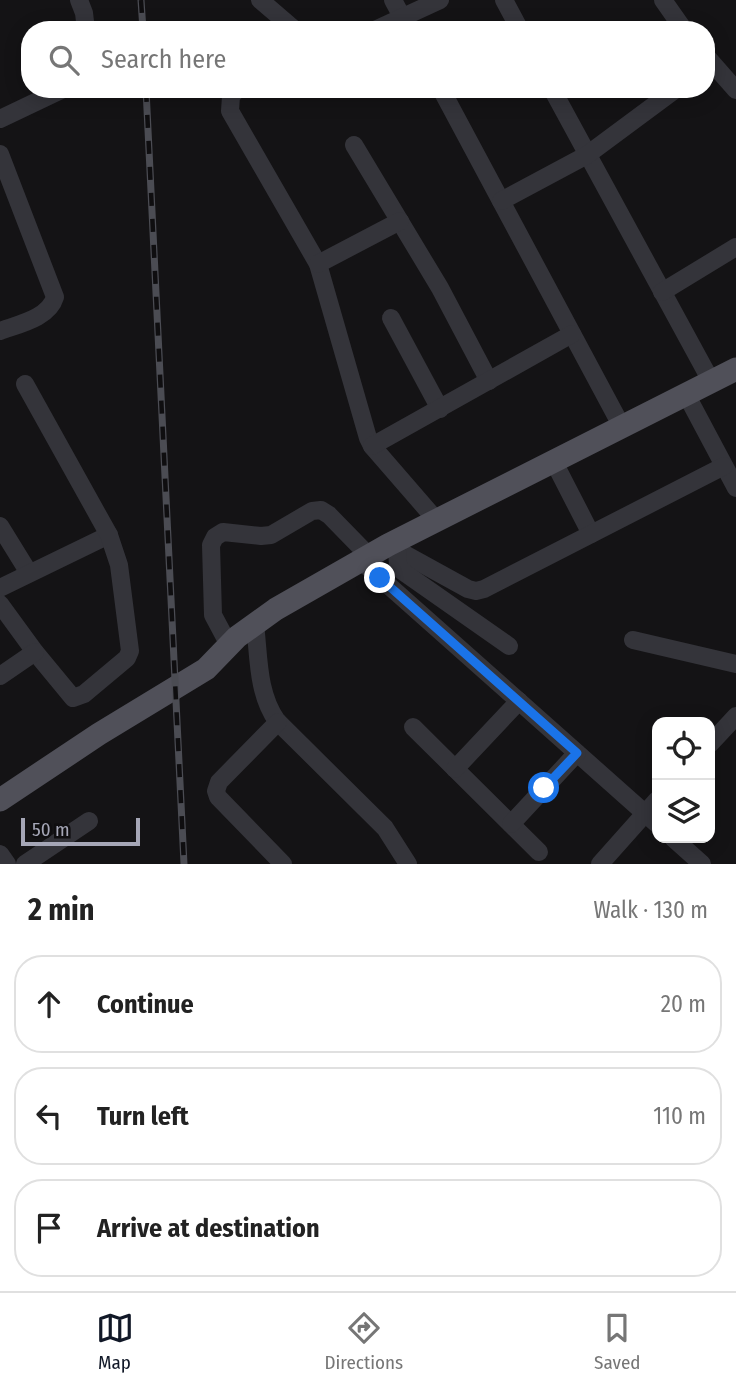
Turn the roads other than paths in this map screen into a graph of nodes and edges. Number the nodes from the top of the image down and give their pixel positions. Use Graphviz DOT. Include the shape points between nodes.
graph roads {
  1 [pos="79,0"];
  2 [pos="260,0"];
  3 [pos="393,0"];
  4 [pos="440,0"];
  5 [pos="504,0"];
  6 [pos="663,0"];
  7 [pos="85,21"];
  8 [pos="284,21"];
  9 [pos="404,21"];
  10 [pos="410,21"];
  11 [pos="515,21"];
  12 [pos="678,21"];
  13 [pos="715,69"];
  14 [pos="736,90"];
  15 [pos="44,98"];
  16 [pos="231,98"];
  17 [pos="446,98"];
  18 [pos="557,98"];
  19 [pos="664,98"];
  20 [pos="0,119"];
  21 [pos="354,145"];
  22 [pos="0,155"];
  23 [pos="587,155"];
  24 [pos="501,201"];
  25 [pos="400,221"];
  26 [pos="736,247"];
  27 [pos="318,264"];
  28 [pos="662,292"];
  29 [pos="391,318"];
  30 [pos="0,331"];
  31 [pos="572,334"];
  32 [pos="728,375"];
  33 [pos="489,381"];
  34 [pos="25,384"];
  35 [pos="686,394"];
  36 [pos="440,409"];
  37 [pos="622,427"];
  38 [pos="372,446"];
  39 [pos="554,462"];
  40 [pos="724,466"];
  41 [pos="736,488"];
  42 [pos="437,522"];
  43 [pos="0,526"];
  44 [pos="591,534"];
  45 [pos="109,535"];
  46 [pos="379,553"];
  47 [pos="29,573"];
  48 [pos="0,588"];
  49 [pos="0,604"];
  50 [pos="255,624"];
  51 [pos="633,640"];
  52 [pos="229,645"];
  53 [pos="509,646"];
  54 [pos="35,652"];
  55 [pos="736,664"];
  56 [pos="0,677"];
  57 [pos="519,701"];
  58 [pos="736,716"];
  59 [pos="278,722"];
  60 [pos="413,727"];
  61 [pos="715,739"];
  62 [pos="577,753"];
  63 [pos="455,769"];
  64 [pos="0,800"];
  65 [pos="652,812"];
  66 [pos="652,814"];
  67 [pos="89,821"];
  68 [pos="511,824"];
  69 [pos="679,843"];
  70 [pos="539,852"];
  71 [pos="0,854"];
  72 [pos="7,864"];
  73 [pos="26,864"];
  74 [pos="283,864"];
  75 [pos="408,864"];
  76 [pos="600,864"];
  77 [pos="702,864"];
  1 -- 7 [label="street"];
  2 -- 8 [label="street"];
  3 -- 9 [label="street"];
  4 -- 10 [label="street"];
  5 -- 11 [label="street"];
  6 -- 12 [label="street"];
  13 -- 14 [label="street"];
  15 -- 20 [label="street"];
  16 -- 27 [label="street" via="230,111"];
  17 -- 24 [label="street"];
  18 -- 23 [label="street"];
  19 -- 23 [label="street"];
  21 -- 25 [label="street"];
  22 -- 30 [label="street" via="54,297 45,312"];
  23 -- 24 [label="street"];
  23 -- 28 [label="street"];
  24 -- 31 [label="street"];
  25 -- 27 [label="street"];
  25 -- 33 [label="street"];
  26 -- 28 [label="street"];
  27 -- 38 [label="street"];
  28 -- 32 [label="street"];
  29 -- 36 [label="street"];
  31 -- 33 [label="street"];
  31 -- 37 [label="street"];
  32 -- 35 [label="main road"];
  33 -- 36 [label="street"];
  34 -- 45 [label="street"];
  35 -- 37 [label="main road"];
  35 -- 40 [label="street"];
  36 -- 38 [label="street"];
  37 -- 39 [label="main road"];
  38 -- 42 [label="street"];
  39 -- 42 [label="main road"];
  39 -- 44 [label="street"];
  40 -- 41 [label="street"];
  40 -- 44 [label="street"];
  42 -- 46 [label="main road"];
  43 -- 47 [label="street"];
  44 -- 46 [label="street" via="476,591"];
  45 -- 47 [label="street"];
  45 -- 54 [label="street" via="119,565 130,651 127,659 73,698"];
  46 -- 50 [label="main road"];
  46 -- 52 [label="street" via="321,510 271,535 223,532 211,545 212,604"];
  46 -- 53 [label="street"];
  46 -- 57 [label="street"];
  47 -- 48 [label="street"];
  49 -- 54 [label="street"];
  50 -- 52 [label="main road"];
  50 -- 59 [label="street" via="263,694"];
  51 -- 55 [label="street"];
  52 -- 64 [label="main road" via="206,669"];
  54 -- 56 [label="street"];
  57 -- 62 [label="street"];
  57 -- 63 [label="street"];
  58 -- 61 [label="street"];
  59 -- 74 [label="street" via="219,782 216,791"];
  59 -- 75 [label="street" via="385,828"];
  60 -- 63 [label="street"];
  62 -- 65 [label="street"];
  62 -- 68 [label="street"];
  63 -- 68 [label="street"];
  66 -- 76 [label="street"];
  67 -- 73 [label="street"];
  68 -- 70 [label="street"];
  69 -- 77 [label="street"];
  71 -- 72 [label="street"];
}
